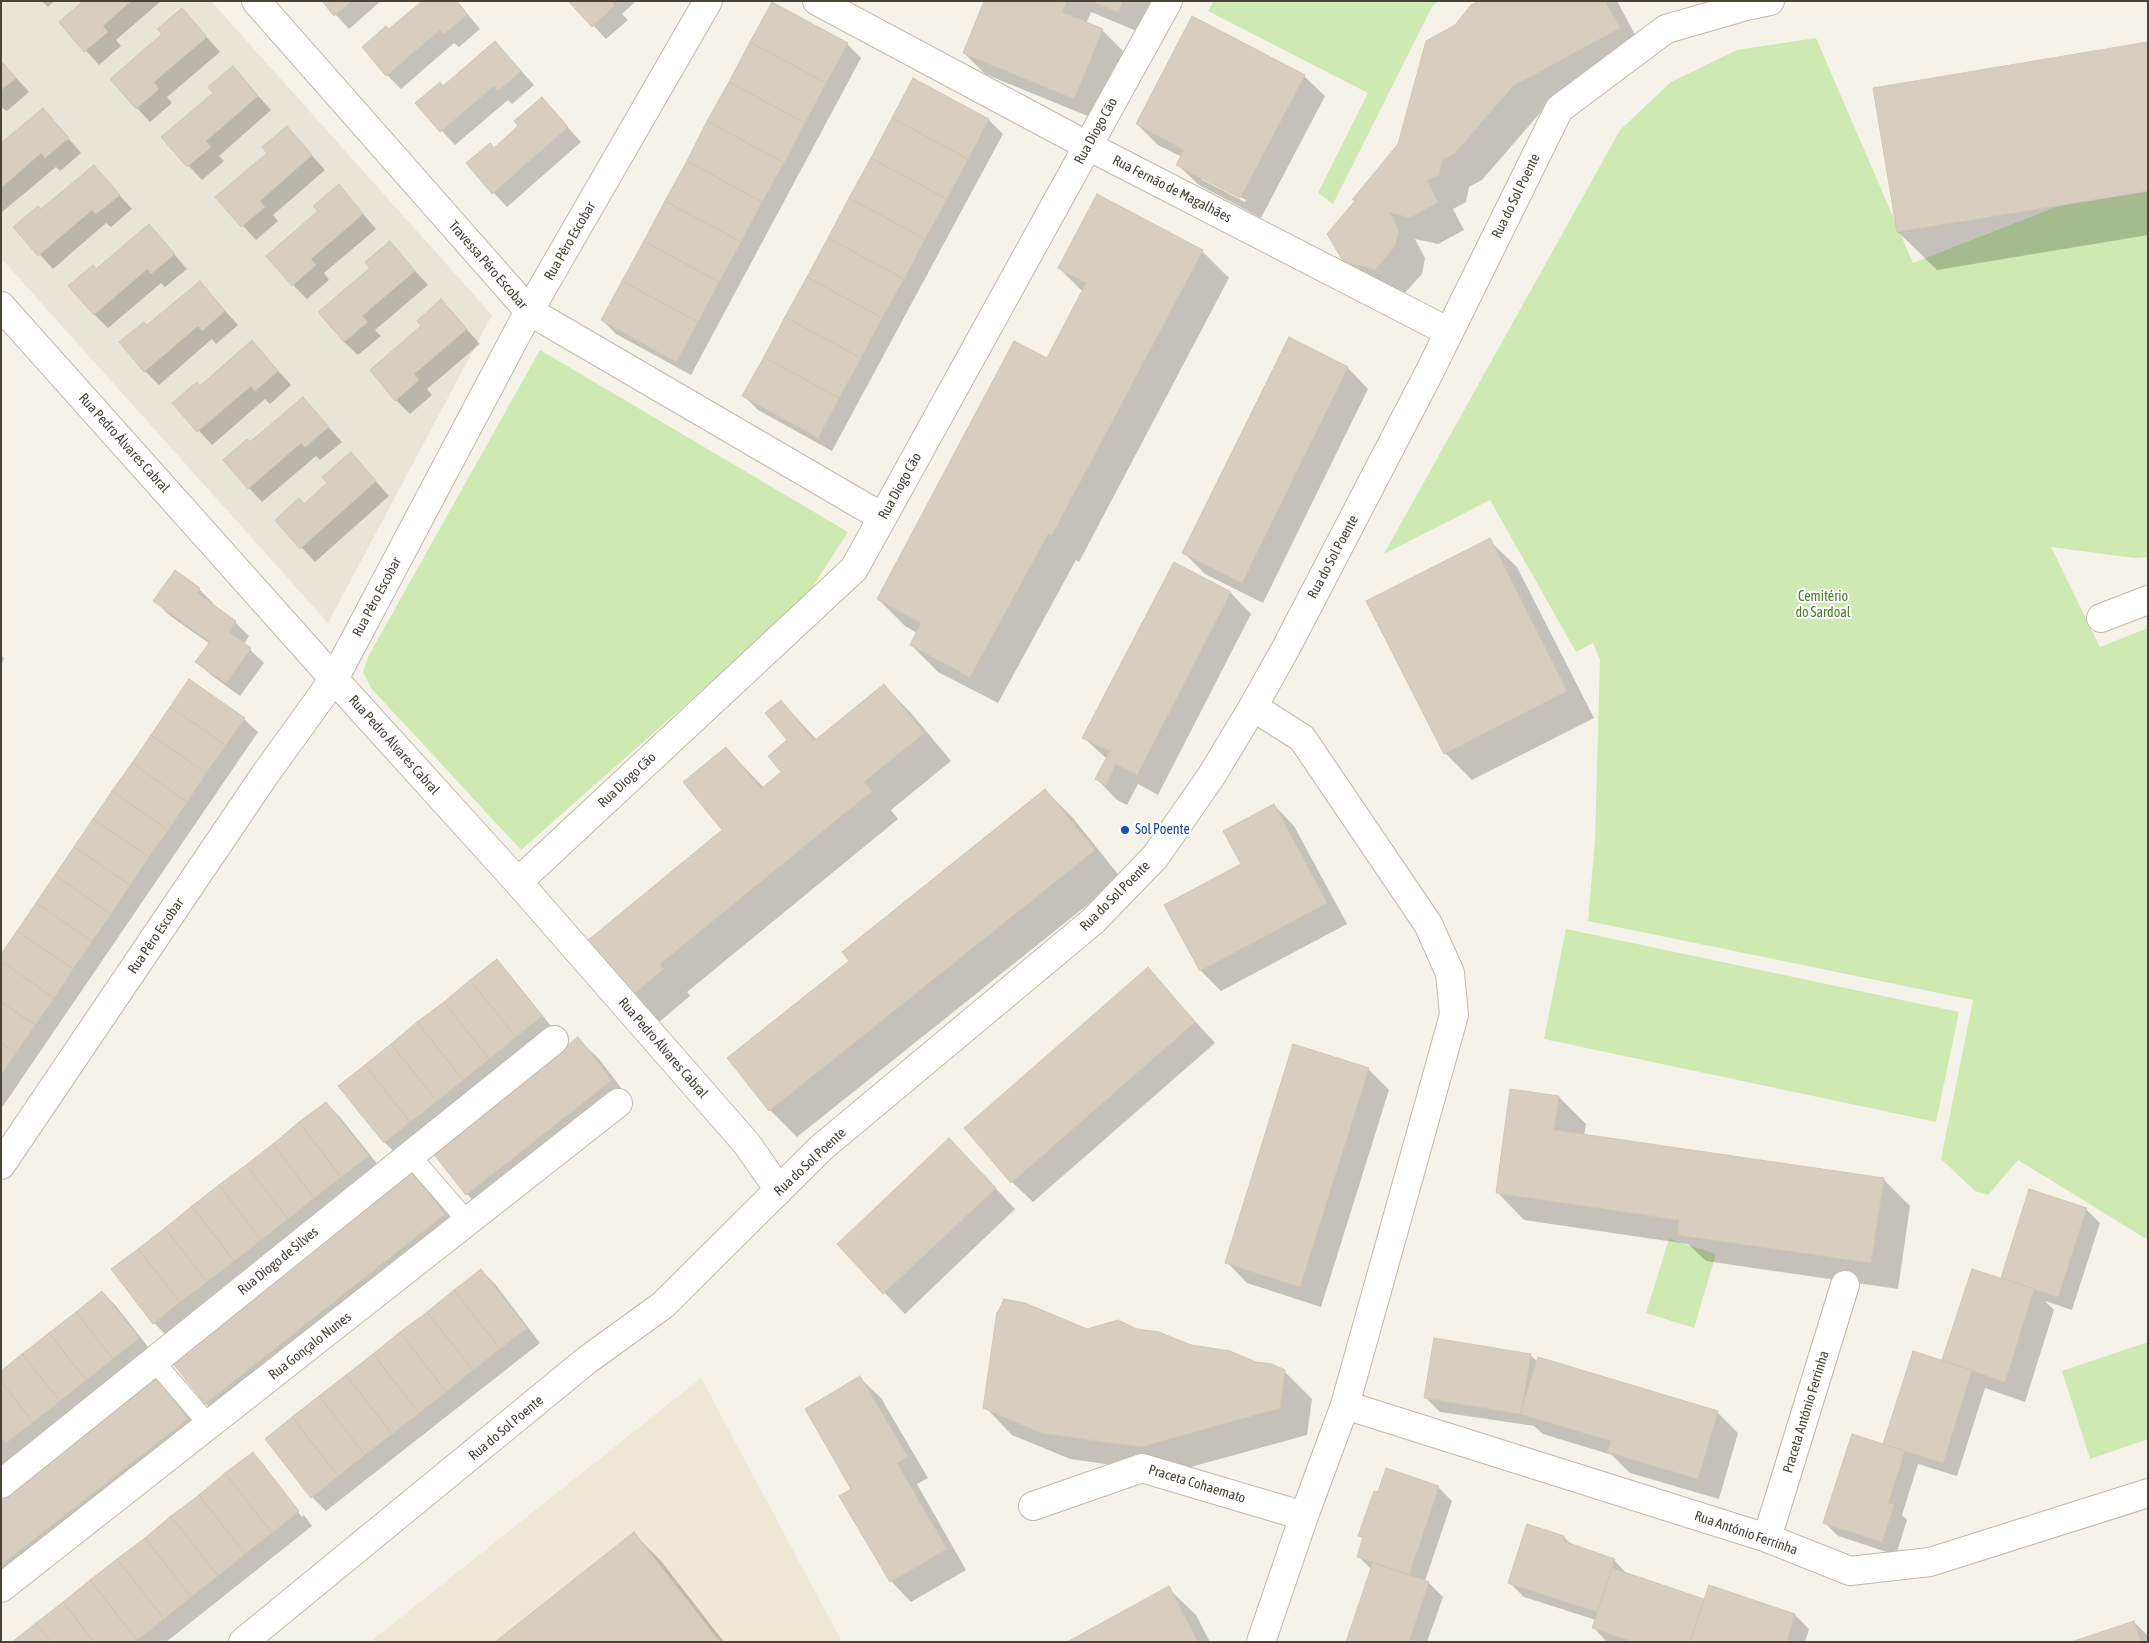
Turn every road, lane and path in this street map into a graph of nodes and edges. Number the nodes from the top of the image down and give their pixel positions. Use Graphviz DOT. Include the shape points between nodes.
graph roads {
  1 [pos="256,1"];
  2 [pos="708,1"];
  3 [pos="817,1"];
  4 [pos="1168,1"];
  5 [pos="1753,3"];
  6 [pos="1088,146"];
  7 [pos="1,306"];
  8 [pos="528,311"];
  9 [pos="1449,332"];
  10 [pos="882,517"];
  11 [pos="2148,600"];
  12 [pos="2101,618"];
  13 [pos="334,678"];
  14 [pos="1253,707"];
  15 [pos="518,882"];
  16 [pos="554,1040"];
  17 [pos="618,1103"];
  18 [pos="410,1155"];
  19 [pos="1,1165"];
  20 [pos="779,1190"];
  21 [pos="468,1222"];
  22 [pos="1845,1285"];
  23 [pos="154,1360"];
  24 [pos="1345,1405"];
  25 [pos="209,1424"];
  26 [pos="1,1484"];
  27 [pos="2148,1493"];
  28 [pos="1033,1506"];
  29 [pos="1304,1516"];
  30 [pos="1766,1538"];
  31 [pos="1,1588"];
  32 [pos="243,1642"];
  33 [pos="1261,1642"];
  1 -- 8 [label="street, Travessa Pêro Escobar"];
  2 -- 8 [label="street, Rua Pêro Escobar"];
  3 -- 6 [label="street, Rua Fernão de Magalhães"];
  4 -- 6 [label="street, Rua Diogo Cão"];
  5 -- 9 [label="street, Rua do Sol Poente" via="1666,28 1559,109"];
  6 -- 9 [label="street, Rua Fernão de Magalhães"];
  6 -- 10 [label="street, Rua Diogo Cão"];
  7 -- 13 [label="street, Rua Pedro Álvares Cabral"];
  8 -- 10 [label="street, Travessa Pêro Escobar"];
  8 -- 13 [label="street, Rua Pêro Escobar"];
  9 -- 14 [label="street, Rua do Sol Poente"];
  10 -- 15 [label="street, Rua Diogo Cão" via="854,569"];
  11 -- 12 [label="street"];
  13 -- 15 [label="street, Rua Pedro Álvares Cabral"];
  13 -- 19 [label="street, Rua Pêro Escobar"];
  14 -- 20 [label="street, Rua do Sol Poente" via="1212,775 1154,857 1093,922 821,1148"];
  14 -- 24 [label="street" via="1302,738 1428,924 1450,973 1454,1015"];
  15 -- 20 [label="street, Rua Pedro Álvares Cabral" via="747,1144"];
  16 -- 18 [label="street, Rua Diogo de Silves"];
  17 -- 21 [label="street, Rua Gonçalo Nunes"];
  18 -- 21 [label="lane"];
  18 -- 23 [label="street, Rua Diogo de Silves"];
  20 -- 32 [label="street, Rua do Sol Poente" via="663,1305 587,1360"];
  21 -- 25 [label="street, Rua Gonçalo Nunes"];
  22 -- 30 [label="street, Praceta António Ferrinha"];
  23 -- 25 [label="lane"];
  23 -- 26 [label="street, Rua Diogo de Silves"];
  24 -- 29 [label="street"];
  24 -- 30 [label="street, Rua António Ferrinha"];
  25 -- 31 [label="street, Rua Gonçalo Nunes"];
  27 -- 30 [label="street, Rua António Ferrinha" via="1930,1562 1850,1571"];
  28 -- 29 [label="street, Praceta Cohaemato" via="1142,1468"];
  29 -- 33 [label="street"];
}
